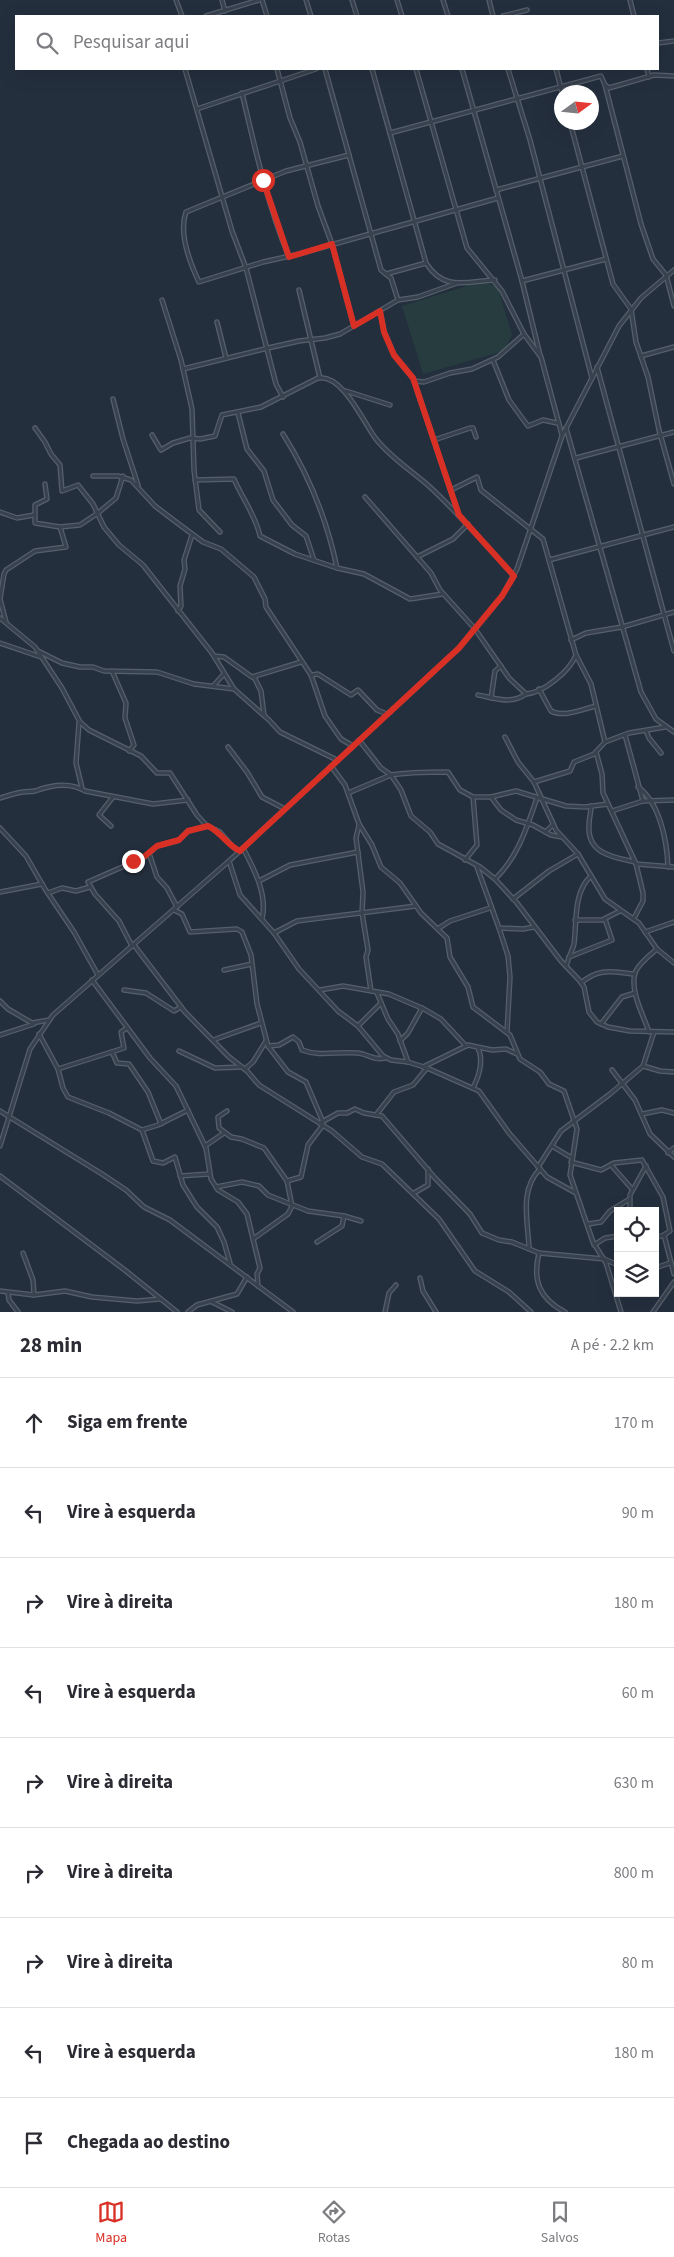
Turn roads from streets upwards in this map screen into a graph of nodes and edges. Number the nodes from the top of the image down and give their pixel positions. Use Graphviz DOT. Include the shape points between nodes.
graph roads {
  1 [pos="176,0"];
  2 [pos="222,0"];
  3 [pos="260,0"];
  4 [pos="306,0"];
  5 [pos="352,0"];
  6 [pos="398,0"];
  7 [pos="443,0"];
  8 [pos="489,0"];
  9 [pos="630,0"];
  10 [pos="528,10"];
  11 [pos="225,11"];
  12 [pos="182,15"];
  13 [pos="210,15"];
  14 [pos="267,15"];
  15 [pos="311,15"];
  16 [pos="357,15"];
  17 [pos="402,15"];
  18 [pos="448,15"];
  19 [pos="493,15"];
  20 [pos="508,15"];
  21 [pos="634,15"];
  22 [pos="674,42"];
  23 [pos="659,43"];
  24 [pos="185,70"];
  25 [pos="277,70"];
  26 [pos="313,70"];
  27 [pos="325,70"];
  28 [pos="372,70"];
  29 [pos="416,70"];
  30 [pos="462,70"];
  31 [pos="508,70"];
  32 [pos="556,70"];
  33 [pos="647,70"];
  34 [pos="674,76"];
  35 [pos="649,77"];
  36 [pos="280,80"];
  37 [pos="560,85"];
  38 [pos="567,85"];
  39 [pos="605,85"];
  40 [pos="554,88"];
  41 [pos="609,88"];
  42 [pos="606,92"];
  43 [pos="242,94"];
  44 [pos="516,98"];
  45 [pos="197,109"];
  46 [pos="474,110"];
  47 [pos="431,122"];
  48 [pos="572,130"];
  49 [pos="390,133"];
  50 [pos="348,155"];
  51 [pos="624,156"];
  52 [pos="306,166"];
  53 [pos="581,166"];
  54 [pos="539,178"];
  55 [pos="263,180"];
  56 [pos="496,190"];
  57 [pos="223,197"];
  58 [pos="498,198"];
  59 [pos="456,210"];
  60 [pos="414,222"];
  61 [pos="370,233"];
  62 [pos="332,244"];
  63 [pos="289,257"];
  64 [pos="606,258"];
  65 [pos="426,263"];
  66 [pos="246,268"];
  67 [pos="563,270"];
  68 [pos="674,270"];
  69 [pos="385,274"];
  70 [pos="666,275"];
  71 [pos="495,280"];
  72 [pos="522,281"];
  73 [pos="457,283"];
  74 [pos="299,290"];
  75 [pos="162,300"];
  76 [pos="398,300"];
  77 [pos="674,306"];
  78 [pos="631,309"];
  79 [pos="380,311"];
  80 [pos="217,322"];
  81 [pos="354,326"];
  82 [pos="524,334"];
  83 [pos="310,340"];
  84 [pos="674,347"];
  85 [pos="268,348"];
  86 [pos="640,356"];
  87 [pos="541,357"];
  88 [pos="226,358"];
  89 [pos="493,360"];
  90 [pos="597,367"];
  91 [pos="184,369"];
  92 [pos="320,378"];
  93 [pos="592,378"];
  94 [pos="414,381"];
  95 [pos="424,382"];
  96 [pos="417,389"];
  97 [pos="345,391"];
  98 [pos="283,397"];
  99 [pos="113,400"];
  100 [pos="390,405"];
  101 [pos="238,413"];
  102 [pos="558,423"];
  103 [pos="35,428"];
  104 [pos="566,428"];
  105 [pos="674,432"];
  106 [pos="152,434"];
  107 [pos="283,434"];
  108 [pos="562,436"];
  109 [pos="661,436"];
  110 [pos="476,437"];
  111 [pos="193,438"];
  112 [pos="434,440"];
  113 [pos="618,447"];
  114 [pos="576,458"];
  115 [pos="94,476"];
  116 [pos="123,476"];
  117 [pos="195,480"];
  118 [pos="45,484"];
  119 [pos="674,484"];
  120 [pos="138,485"];
  121 [pos="451,490"];
  122 [pos="365,497"];
  123 [pos="0,512"];
  124 [pos="98,513"];
  125 [pos="34,515"];
  126 [pos="459,515"];
  127 [pos="468,524"];
  128 [pos="60,527"];
  129 [pos="674,527"];
  130 [pos="530,528"];
  131 [pos="220,532"];
  132 [pos="192,535"];
  133 [pos="643,536"];
  134 [pos="600,547"];
  135 [pos="417,557"];
  136 [pos="550,560"];
  137 [pos="314,561"];
  138 [pos="337,568"];
  139 [pos="514,576"];
  140 [pos="443,593"];
  141 [pos="0,599"];
  142 [pos="178,611"];
  143 [pos="674,612"];
  144 [pos="664,615"];
  145 [pos="0,618"];
  146 [pos="6,623"];
  147 [pos="622,627"];
  148 [pos="475,629"];
  149 [pos="571,640"];
  150 [pos="0,643"];
  151 [pos="37,651"];
  152 [pos="674,651"];
  153 [pos="576,655"];
  154 [pos="214,656"];
  155 [pos="42,657"];
  156 [pos="301,662"];
  157 [pos="501,666"];
  158 [pos="112,671"];
  159 [pos="224,674"];
  160 [pos="311,675"];
  161 [pos="254,677"];
  162 [pos="212,686"];
  163 [pos="234,688"];
  164 [pos="539,689"];
  165 [pos="526,694"];
  166 [pos="478,695"];
  167 [pos="491,698"];
  168 [pos="596,706"];
  169 [pos="388,714"];
  170 [pos="264,715"];
  171 [pos="80,722"];
  172 [pos="666,727"];
  173 [pos="646,731"];
  174 [pos="674,732"];
  175 [pos="625,734"];
  176 [pos="505,737"];
  177 [pos="359,740"];
  178 [pos="605,742"];
  179 [pos="228,746"];
  180 [pos="353,746"];
  181 [pos="129,750"];
  182 [pos="596,752"];
  183 [pos="661,753"];
  184 [pos="337,760"];
  185 [pos="331,766"];
  186 [pos="391,775"];
  187 [pos="534,782"];
  188 [pos="638,787"];
  189 [pos="83,789"];
  190 [pos="348,793"];
  191 [pos="113,797"];
  192 [pos="472,797"];
  193 [pos="491,797"];
  194 [pos="0,798"];
  195 [pos="538,798"];
  196 [pos="543,799"];
  197 [pos="188,800"];
  198 [pos="651,800"];
  199 [pos="674,800"];
  200 [pos="643,801"];
  201 [pos="608,804"];
  202 [pos="591,806"];
  203 [pos="285,809"];
  204 [pos="612,812"];
  205 [pos="528,823"];
  206 [pos="359,824"];
  207 [pos="553,825"];
  208 [pos="111,826"];
  209 [pos="208,826"];
  210 [pos="0,828"];
  211 [pos="545,832"];
  212 [pos="562,837"];
  213 [pos="241,850"];
  214 [pos="358,852"];
  215 [pos="149,853"];
  216 [pos="578,854"];
  217 [pos="466,860"];
  218 [pos="228,861"];
  219 [pos="636,863"];
  220 [pos="477,867"];
  221 [pos="668,867"];
  222 [pos="674,867"];
  223 [pos="591,876"];
  224 [pos="495,879"];
  225 [pos="259,882"];
  226 [pos="42,884"];
  227 [pos="90,887"];
  228 [pos="0,892"];
  229 [pos="48,893"];
  230 [pos="513,899"];
  231 [pos="416,906"];
  232 [pos="490,908"];
  233 [pos="175,909"];
  234 [pos="620,911"];
  235 [pos="362,913"];
  236 [pos="605,918"];
  237 [pos="634,918"];
  238 [pos="262,919"];
  239 [pos="575,920"];
  240 [pos="674,922"];
  241 [pos="534,927"];
  242 [pos="439,928"];
  243 [pos="499,928"];
  244 [pos="645,932"];
  245 [pos="274,933"];
  246 [pos="133,945"];
  247 [pos="657,949"];
  248 [pos="568,957"];
  249 [pos="674,963"];
  250 [pos="252,964"];
  251 [pos="566,966"];
  252 [pos="224,970"];
  253 [pos="635,974"];
  254 [pos="98,976"];
  255 [pos="92,980"];
  256 [pos="581,983"];
  257 [pos="124,990"];
  258 [pos="320,990"];
  259 [pos="371,991"];
  260 [pos="635,992"];
  261 [pos="377,993"];
  262 [pos="0,1001"];
  263 [pos="381,1003"];
  264 [pos="181,1007"];
  265 [pos="422,1008"];
  266 [pos="49,1020"];
  267 [pos="261,1022"];
  268 [pos="35,1023"];
  269 [pos="601,1024"];
  270 [pos="358,1026"];
  271 [pos="127,1028"];
  272 [pos="507,1032"];
  273 [pos="649,1032"];
  274 [pos="654,1032"];
  275 [pos="674,1032"];
  276 [pos="39,1034"];
  277 [pos="0,1035"];
  278 [pos="213,1040"];
  279 [pos="400,1041"];
  280 [pos="267,1044"];
  281 [pos="466,1046"];
  282 [pos="478,1047"];
  283 [pos="180,1050"];
  284 [pos="112,1052"];
  285 [pos="517,1054"];
  286 [pos="385,1058"];
  287 [pos="408,1062"];
  288 [pos="643,1066"];
  289 [pos="244,1068"];
  290 [pos="425,1068"];
  291 [pos="58,1069"];
  292 [pos="612,1070"];
  293 [pos="674,1072"];
  294 [pos="621,1083"];
  295 [pos="473,1088"];
  296 [pos="188,1110"];
  297 [pos="0,1111"];
  298 [pos="227,1111"];
  299 [pos="674,1112"];
  300 [pos="642,1114"];
  301 [pos="376,1115"];
  302 [pos="8,1117"];
  303 [pos="575,1121"];
  304 [pos="322,1123"];
  305 [pos="161,1124"];
  306 [pos="142,1130"];
  307 [pos="224,1133"];
  308 [pos="0,1146"];
  309 [pos="205,1146"];
  310 [pos="552,1146"];
  311 [pos="674,1148"];
  312 [pos="668,1153"];
  313 [pos="674,1157"];
  314 [pos="571,1160"];
  315 [pos="611,1165"];
  316 [pos="646,1166"];
  317 [pos="428,1168"];
  318 [pos="539,1168"];
  319 [pos="209,1174"];
  320 [pos="0,1176"];
  321 [pos="180,1176"];
  322 [pos="287,1182"];
  323 [pos="215,1186"];
  324 [pos="632,1189"];
  325 [pos="575,1192"];
  326 [pos="414,1193"];
  327 [pos="628,1200"];
  328 [pos="292,1206"];
  329 [pos="629,1207"];
  330 [pos="344,1216"];
  331 [pos="361,1221"];
  332 [pos="588,1224"];
  333 [pos="664,1235"];
  334 [pos="614,1237"];
  335 [pos="659,1237"];
  336 [pos="253,1239"];
  337 [pos="317,1242"];
  338 [pos="594,1246"];
  339 [pos="529,1248"];
  340 [pos="22,1253"];
  341 [pos="539,1253"];
  342 [pos="604,1259"];
  343 [pos="614,1263"];
  344 [pos="670,1263"];
  345 [pos="230,1264"];
  346 [pos="659,1267"];
  347 [pos="257,1274"];
  348 [pos="674,1274"];
  349 [pos="248,1278"];
  350 [pos="420,1278"];
  351 [pos="674,1282"];
  352 [pos="396,1285"];
  353 [pos="258,1286"];
  354 [pos="0,1292"];
  355 [pos="8,1293"];
  356 [pos="34,1294"];
  357 [pos="160,1299"];
  358 [pos="212,1302"];
  359 [pos="18,1312"];
  360 [pos="176,1312"];
  361 [pos="188,1312"];
  362 [pos="232,1312"];
  363 [pos="293,1312"];
  364 [pos="385,1312"];
  365 [pos="436,1312"];
  366 [pos="532,1312"];
  367 [pos="565,1312"];
  368 [pos="621,1312"];
  369 [pos="654,1312"];
  1 -- 12 [label="street"];
  2 -- 11 [label="street"];
  3 -- 11 [label="street"];
  3 -- 14 [label="street"];
  4 -- 15 [label="street"];
  5 -- 16 [label="street"];
  6 -- 17 [label="street"];
  7 -- 18 [label="street"];
  8 -- 19 [label="street"];
  9 -- 21 [label="street"];
  10 -- 20 [label="street"];
  11 -- 13 [label="street"];
  22 -- 23 [label="street"];
  24 -- 45 [label="street"];
  25 -- 36 [label="street"];
  26 -- 36 [label="street"];
  27 -- 50 [label="street"];
  28 -- 49 [label="street"];
  29 -- 47 [label="street"];
  30 -- 46 [label="street"];
  31 -- 44 [label="street"];
  32 -- 37 [label="street"];
  33 -- 35 [label="street"];
  34 -- 35 [label="street"];
  35 -- 41 [label="street"];
  36 -- 43 [label="street"];
  36 -- 52 [label="street"];
  38 -- 39 [label="street" via="601,76"];
  39 -- 41 [label="street"];
  39 -- 42 [label="street"];
  40 -- 44 [label="street"];
  41 -- 42 [label="street"];
  42 -- 51 [label="street"];
  43 -- 45 [label="street"];
  43 -- 55 [label="street"];
  44 -- 46 [label="street"];
  44 -- 54 [label="street"];
  45 -- 57 [label="street"];
  46 -- 47 [label="street"];
  46 -- 56 [label="street"];
  47 -- 49 [label="street"];
  47 -- 59 [label="street"];
  48 -- 53 [label="street"];
  49 -- 60 [label="street"];
  50 -- 52 [label="street"];
  50 -- 61 [label="street"];
  51 -- 53 [label="street"];
  51 -- 70 [label="street" via="653,259"];
  52 -- 55 [label="street"];
  52 -- 62 [label="street"];
  53 -- 54 [label="street"];
  53 -- 64 [label="street"];
  54 -- 56 [label="street"];
  54 -- 67 [label="street"];
  55 -- 57 [label="street"];
  55 -- 63 [label="street"];
  56 -- 58 [label="street"];
  57 -- 66 [label="street"];
  57 -- 66 [label="street" via="185,213 185,240 191,264 199,282"];
  58 -- 59 [label="street"];
  58 -- 72 [label="street"];
  59 -- 60 [label="street"];
  59 -- 71 [label="street" via="468,251"];
  60 -- 61 [label="street"];
  60 -- 65 [label="street"];
  61 -- 62 [label="street"];
  61 -- 69 [label="street"];
  62 -- 63 [label="street"];
  62 -- 81 [label="street"];
  63 -- 66 [label="street"];
  64 -- 67 [label="street"];
  64 -- 78 [label="street" via="613,284"];
  65 -- 69 [label="street"];
  65 -- 73 [label="street" via="441,279"];
  66 -- 85 [label="street"];
  67 -- 72 [label="street"];
  67 -- 93 [label="street"];
  68 -- 70 [label="street"];
  69 -- 76 [label="street" via="391,278"];
  70 -- 77 [label="street"];
  70 -- 78 [label="street"];
  71 -- 73 [label="street"];
  71 -- 82 [label="street"];
  72 -- 87 [label="street"];
  73 -- 76 [label="street" via="418,297"];
  74 -- 83 [label="street"];
  75 -- 91 [label="street"];
  76 -- 79 [label="street"];
  78 -- 86 [label="street"];
  78 -- 90 [label="street"];
  79 -- 81 [label="street"];
  79 -- 94 [label="street" via="384,332 394,355"];
  80 -- 88 [label="street"];
  81 -- 83 [label="street" via="325,338"];
  82 -- 87 [label="street"];
  82 -- 89 [label="street"];
  83 -- 85 [label="street"];
  83 -- 92 [label="street"];
  84 -- 86 [label="street"];
  85 -- 88 [label="street"];
  85 -- 98 [label="street" via="276,384"];
  86 -- 109 [label="street"];
  87 -- 102 [label="street"];
  88 -- 91 [label="street"];
  89 -- 95 [label="street" via="466,372 450,373"];
  89 -- 102 [label="street" via="509,400 528,426 543,420"];
  90 -- 93 [label="street"];
  90 -- 113 [label="street"];
  91 -- 111 [label="street" via="192,409"];
  92 -- 97 [label="street"];
  92 -- 98 [label="street"];
  93 -- 104 [label="street"];
  94 -- 95 [label="street"];
  94 -- 96 [label="street"];
  95 -- 96 [label="street"];
  96 -- 112 [label="street"];
  97 -- 100 [label="street"];
  97 -- 126 [label="street" via="377,440"];
  98 -- 101 [label="street"];
  99 -- 120 [label="street"];
  101 -- 111 [label="street" via="222,415 215,436"];
  101 -- 137 [label="street" via="247,449 264,471 272,500 292,525 304,533"];
  102 -- 108 [label="street"];
  103 -- 124 [label="street" via="60,465 62,492 78,485"];
  104 -- 108 [label="street"];
  104 -- 114 [label="street"];
  105 -- 109 [label="street"];
  106 -- 111 [label="street" via="161,450"];
  107 -- 138 [label="street" via="308,478"];
  108 -- 130 [label="street"];
  109 -- 113 [label="street"];
  109 -- 119 [label="street"];
  110 -- 112 [label="street" via="470,428"];
  111 -- 117 [label="street"];
  112 -- 121 [label="street"];
  113 -- 114 [label="street"];
  113 -- 133 [label="street"];
  114 -- 134 [label="street"];
  115 -- 116 [label="street"];
  116 -- 120 [label="street"];
  116 -- 124 [label="street" via="116,498"];
  117 -- 131 [label="street" via="199,512"];
  117 -- 137 [label="street" via="234,479 257,524 260,538"];
  118 -- 125 [label="street" via="47,499 35,504"];
  120 -- 132 [label="street" via="155,506"];
  121 -- 126 [label="street"];
  121 -- 130 [label="street" via="477,477 481,490"];
  122 -- 135 [label="street"];
  123 -- 125 [label="street" via="17,518"];
  124 -- 128 [label="street" via="80,525"];
  124 -- 142 [label="street" via="110,536 143,565"];
  125 -- 128 [label="street" via="36,524"];
  126 -- 127 [label="street"];
  127 -- 135 [label="street" via="453,539"];
  127 -- 139 [label="street"];
  128 -- 141 [label="street" via="66,547 35,550 6,570"];
  129 -- 133 [label="street"];
  130 -- 136 [label="street" via="543,539"];
  130 -- 139 [label="street"];
  132 -- 142 [label="street" via="184,560"];
  132 -- 156 [label="street" via="222,549 254,577 266,608"];
  133 -- 134 [label="street"];
  133 -- 144 [label="street"];
  134 -- 136 [label="street"];
  134 -- 147 [label="street"];
  135 -- 140 [label="street"];
  136 -- 149 [label="street"];
  137 -- 138 [label="street"];
  138 -- 140 [label="street" via="364,574 410,599"];
  139 -- 148 [label="street"];
  140 -- 148 [label="street"];
  141 -- 146 [label="street"];
  142 -- 154 [label="street"];
  143 -- 144 [label="street"];
  144 -- 147 [label="street"];
  144 -- 152 [label="street"];
  145 -- 146 [label="street"];
  146 -- 151 [label="street"];
  147 -- 149 [label="street" via="586,633"];
  147 -- 172 [label="street" via="641,692 650,712"];
  148 -- 157 [label="street"];
  148 -- 169 [label="street"];
  149 -- 153 [label="street"];
  150 -- 155 [label="street"];
  151 -- 155 [label="street"];
  151 -- 158 [label="street" via="62,663"];
  153 -- 164 [label="street" via="559,677"];
  153 -- 168 [label="street" via="591,684"];
  154 -- 159 [label="street"];
  154 -- 161 [label="street" via="224,657"];
  155 -- 171 [label="street"];
  156 -- 160 [label="street"];
  156 -- 161 [label="street"];
  157 -- 165 [label="street"];
  157 -- 167 [label="street" via="495,671"];
  158 -- 162 [label="street" via="157,672"];
  158 -- 181 [label="street" via="126,703 125,718 134,745"];
  159 -- 162 [label="street"];
  159 -- 163 [label="street"];
  160 -- 169 [label="street" via="318,674 351,695 358,690 377,710"];
  160 -- 180 [label="street" via="325,716 341,739"];
  161 -- 170 [label="street" via="261,691"];
  162 -- 163 [label="street"];
  163 -- 170 [label="street"];
  164 -- 165 [label="street"];
  164 -- 168 [label="street" via="554,713"];
  165 -- 167 [label="street" via="513,701"];
  166 -- 167 [label="street"];
  168 -- 178 [label="street"];
  169 -- 177 [label="street"];
  170 -- 184 [label="street" via="280,732"];
  171 -- 181 [label="street"];
  171 -- 189 [label="street" via="76,763"];
  172 -- 173 [label="street"];
  172 -- 174 [label="street"];
  173 -- 175 [label="street"];
  173 -- 183 [label="street"];
  175 -- 178 [label="street"];
  175 -- 188 [label="street"];
  176 -- 187 [label="street" via="518,762"];
  177 -- 180 [label="street"];
  177 -- 186 [label="street" via="381,768"];
  178 -- 182 [label="street"];
  179 -- 203 [label="street" via="262,797"];
  180 -- 184 [label="street"];
  181 -- 197 [label="street" via="141,756 157,773 170,773"];
  182 -- 187 [label="street" via="574,762 570,772"];
  182 -- 201 [label="street"];
  184 -- 185 [label="street"];
  185 -- 190 [label="street"];
  185 -- 203 [label="street"];
  186 -- 190 [label="street"];
  186 -- 192 [label="street" via="448,772 460,790"];
  186 -- 217 [label="street" via="411,816 430,832 440,846"];
  187 -- 196 [label="street"];
  188 -- 198 [label="street"];
  188 -- 200 [label="street"];
  189 -- 191 [label="street"];
  189 -- 194 [label="street" via="60,786"];
  190 -- 206 [label="street"];
  191 -- 197 [label="street" via="157,804"];
  191 -- 208 [label="street" via="99,815"];
  192 -- 193 [label="street"];
  192 -- 217 [label="street" via="476,844"];
  193 -- 195 [label="street" via="516,791"];
  193 -- 205 [label="street" via="504,813"];
  195 -- 196 [label="street"];
  195 -- 205 [label="street"];
  196 -- 202 [label="street" via="566,806"];
  196 -- 207 [label="street"];
  197 -- 209 [label="street"];
  198 -- 199 [label="street"];
  198 -- 200 [label="street"];
  198 -- 221 [label="street" via="667,850"];
  200 -- 204 [label="street"];
  201 -- 202 [label="street"];
  201 -- 204 [label="street"];
  202 -- 219 [label="street" via="589,828 591,840 598,851"];
  203 -- 213 [label="street"];
  204 -- 219 [label="street"];
  205 -- 211 [label="street"];
  205 -- 224 [label="street" via="519,846"];
  206 -- 214 [label="street"];
  206 -- 231 [label="street" via="372,844 381,868 400,883"];
  207 -- 211 [label="street"];
  207 -- 212 [label="street"];
  209 -- 213 [label="street"];
  209 -- 215 [label="street" via="188,831 179,840 157,846"];
  210 -- 226 [label="street" via="26,856"];
  211 -- 212 [label="street"];
  212 -- 216 [label="street"];
  213 -- 218 [label="street"];
  213 -- 225 [label="street"];
  214 -- 225 [label="street" via="290,865"];
  214 -- 235 [label="street"];
  215 -- 227 [label="street" via="88,881"];
  215 -- 233 [label="street" via="157,877 167,888"];
  216 -- 223 [label="street"];
  216 -- 230 [label="street" via="549,870"];
  217 -- 220 [label="street"];
  218 -- 233 [label="street"];
  218 -- 238 [label="street" via="240,895"];
  219 -- 221 [label="street"];
  219 -- 237 [label="street" via="643,897"];
  220 -- 224 [label="street"];
  220 -- 232 [label="street"];
  221 -- 222 [label="street"];
  223 -- 234 [label="street" via="605,899"];
  223 -- 239 [label="street" via="583,884"];
  224 -- 230 [label="street"];
  225 -- 238 [label="street" via="264,912"];
  226 -- 228 [label="street"];
  226 -- 229 [label="street"];
  227 -- 229 [label="street" via="76,891 62,888"];
  227 -- 246 [label="street" via="119,921"];
  229 -- 254 [label="street"];
  230 -- 241 [label="street"];
  231 -- 235 [label="street"];
  231 -- 242 [label="street"];
  232 -- 242 [label="street" via="450,921"];
  232 -- 243 [label="street"];
  233 -- 246 [label="street"];
  233 -- 250 [label="street" via="182,914 190,932 240,930"];
  234 -- 236 [label="street"];
  234 -- 237 [label="street"];
  235 -- 245 [label="street" via="297,921"];
  235 -- 259 [label="street"];
  236 -- 239 [label="street"];
  236 -- 248 [label="street" via="612,940"];
  237 -- 244 [label="street"];
  238 -- 245 [label="street"];
  239 -- 248 [label="street" via="574,941"];
  240 -- 244 [label="street"];
  241 -- 243 [label="street"];
  241 -- 251 [label="street"];
  242 -- 272 [label="street" via="447,938 450,957 468,987 473,1007"];
  243 -- 272 [label="street" via="508,956 510,977"];
  244 -- 247 [label="street"];
  245 -- 258 [label="street" via="299,969"];
  246 -- 254 [label="street"];
  246 -- 264 [label="street"];
  247 -- 249 [label="street"];
  247 -- 253 [label="street"];
  248 -- 251 [label="street"];
  250 -- 252 [label="street"];
  250 -- 267 [label="street"];
  251 -- 256 [label="street"];
  253 -- 256 [label="street" via="599,972"];
  253 -- 260 [label="street"];
  254 -- 255 [label="street"];
  255 -- 266 [label="street"];
  255 -- 271 [label="street"];
  256 -- 269 [label="street" via="588,1012"];
  257 -- 264 [label="street" via="146,993 174,1011"];
  258 -- 259 [label="street" via="343,986"];
  258 -- 270 [label="street" via="338,1011"];
  259 -- 261 [label="street"];
  260 -- 269 [label="street" via="622,998"];
  260 -- 273 [label="street"];
  261 -- 263 [label="street"];
  261 -- 265 [label="street" via="389,994"];
  262 -- 268 [label="street"];
  263 -- 270 [label="street"];
  263 -- 279 [label="street"];
  264 -- 278 [label="street"];
  265 -- 279 [label="street"];
  265 -- 281 [label="street" via="441,1019"];
  266 -- 268 [label="street"];
  266 -- 276 [label="street"];
  267 -- 278 [label="street"];
  267 -- 280 [label="street"];
  268 -- 277 [label="street"];
  269 -- 273 [label="street"];
  270 -- 286 [label="street"];
  271 -- 284 [label="street" via="121,1032 125,1048"];
  271 -- 296 [label="street" via="172,1081"];
  272 -- 285 [label="street"];
  273 -- 274 [label="street"];
  274 -- 275 [label="street"];
  274 -- 288 [label="street"];
  276 -- 291 [label="street"];
  276 -- 302 [label="street" via="30,1049"];
  278 -- 289 [label="street"];
  279 -- 287 [label="street"];
  280 -- 286 [label="street" via="279,1045 293,1037 302,1050 312,1053 359,1053 378,1060"];
  280 -- 289 [label="street"];
  280 -- 304 [label="street" via="288,1072 306,1082"];
  281 -- 282 [label="street"];
  281 -- 290 [label="street"];
  282 -- 285 [label="street" via="506,1048"];
  282 -- 295 [label="street" via="480,1068"];
  283 -- 289 [label="street" via="213,1067"];
  284 -- 291 [label="street"];
  284 -- 305 [label="street" via="117,1063 129,1064 148,1092"];
  285 -- 303 [label="street" via="540,1072 549,1084 564,1090"];
  286 -- 287 [label="street"];
  287 -- 290 [label="street"];
  288 -- 293 [label="street" via="660,1072"];
  288 -- 294 [label="street"];
  289 -- 304 [label="street" via="262,1088"];
  290 -- 295 [label="street"];
  290 -- 301 [label="street" via="417,1082 391,1095"];
  291 -- 306 [label="street" via="68,1096"];
  292 -- 294 [label="street"];
  294 -- 300 [label="street"];
  294 -- 303 [label="street"];
  295 -- 318 [label="street" via="482,1093"];
  296 -- 305 [label="street"];
  296 -- 309 [label="street"];
  297 -- 302 [label="street"];
  298 -- 307 [label="street" via="218,1117 219,1128"];
  299 -- 300 [label="street" via="662,1110"];
  300 -- 312 [label="street" via="650,1134"];
  301 -- 304 [label="street" via="355,1109 338,1113"];
  301 -- 317 [label="street" via="384,1117"];
  302 -- 308 [label="street"];
  302 -- 345 [label="street" via="102,1174 144,1207 170,1220"];
  303 -- 310 [label="street" via="560,1132"];
  303 -- 314 [label="street"];
  304 -- 322 [label="street" via="308,1145 301,1177"];
  304 -- 326 [label="street" via="362,1157 382,1164"];
  305 -- 306 [label="street"];
  306 -- 321 [label="street" via="152,1160 161,1164 175,1158"];
  307 -- 309 [label="street"];
  307 -- 322 [label="street" via="264,1148"];
  309 -- 319 [label="street"];
  310 -- 314 [label="street"];
  310 -- 318 [label="street"];
  311 -- 312 [label="street"];
  312 -- 313 [label="street"];
  314 -- 315 [label="street" via="594,1170"];
  314 -- 325 [label="street" via="570,1175"];
  315 -- 316 [label="street" via="640,1159"];
  315 -- 324 [label="street"];
  316 -- 324 [label="street"];
  316 -- 333 [label="street" via="666,1206 670,1231"];
  317 -- 326 [label="street" via="428,1185"];
  317 -- 339 [label="street" via="470,1214 482,1233"];
  318 -- 325 [label="street" via="554,1182"];
  318 -- 339 [label="street" via="530,1180 525,1200"];
  319 -- 321 [label="street"];
  319 -- 323 [label="street"];
  320 -- 357 [label="street"];
  321 -- 345 [label="street" via="182,1185 197,1207 221,1235"];
  322 -- 328 [label="street"];
  323 -- 328 [label="street" via="242,1182 259,1186 268,1195"];
  323 -- 336 [label="street" via="242,1206"];
  324 -- 327 [label="street"];
  325 -- 332 [label="street"];
  326 -- 366 [label="street" via="446,1228 475,1271 509,1292"];
  327 -- 329 [label="street"];
  327 -- 332 [label="street" via="610,1211 601,1222"];
  328 -- 330 [label="street" via="308,1212"];
  328 -- 336 [label="street" via="286,1216"];
  330 -- 331 [label="street"];
  330 -- 337 [label="street" via="342,1226"];
  332 -- 338 [label="street"];
  333 -- 335 [label="street"];
  333 -- 344 [label="street"];
  334 -- 338 [label="street" via="605,1238"];
  336 -- 347 [label="street" via="260,1268"];
  338 -- 342 [label="street"];
  339 -- 341 [label="street"];
  340 -- 356 [label="street" via="33,1280"];
  341 -- 342 [label="street"];
  341 -- 367 [label="street" via="536,1268 542,1294"];
  342 -- 343 [label="street"];
  342 -- 368 [label="street"];
  344 -- 346 [label="street"];
  344 -- 348 [label="street"];
  345 -- 349 [label="street"];
  347 -- 349 [label="street"];
  347 -- 353 [label="street"];
  349 -- 353 [label="street"];
  349 -- 358 [label="street" via="237,1294"];
  350 -- 365 [label="street" via="424,1293"];
  351 -- 369 [label="street"];
  352 -- 364 [label="street" via="389,1293"];
  353 -- 363 [label="street"];
  354 -- 355 [label="street"];
  355 -- 356 [label="street"];
  355 -- 359 [label="street"];
  356 -- 357 [label="street" via="65,1291 137,1301"];
  357 -- 360 [label="street"];
  358 -- 361 [label="street" via="198,1305"];
  358 -- 362 [label="street"];
}
